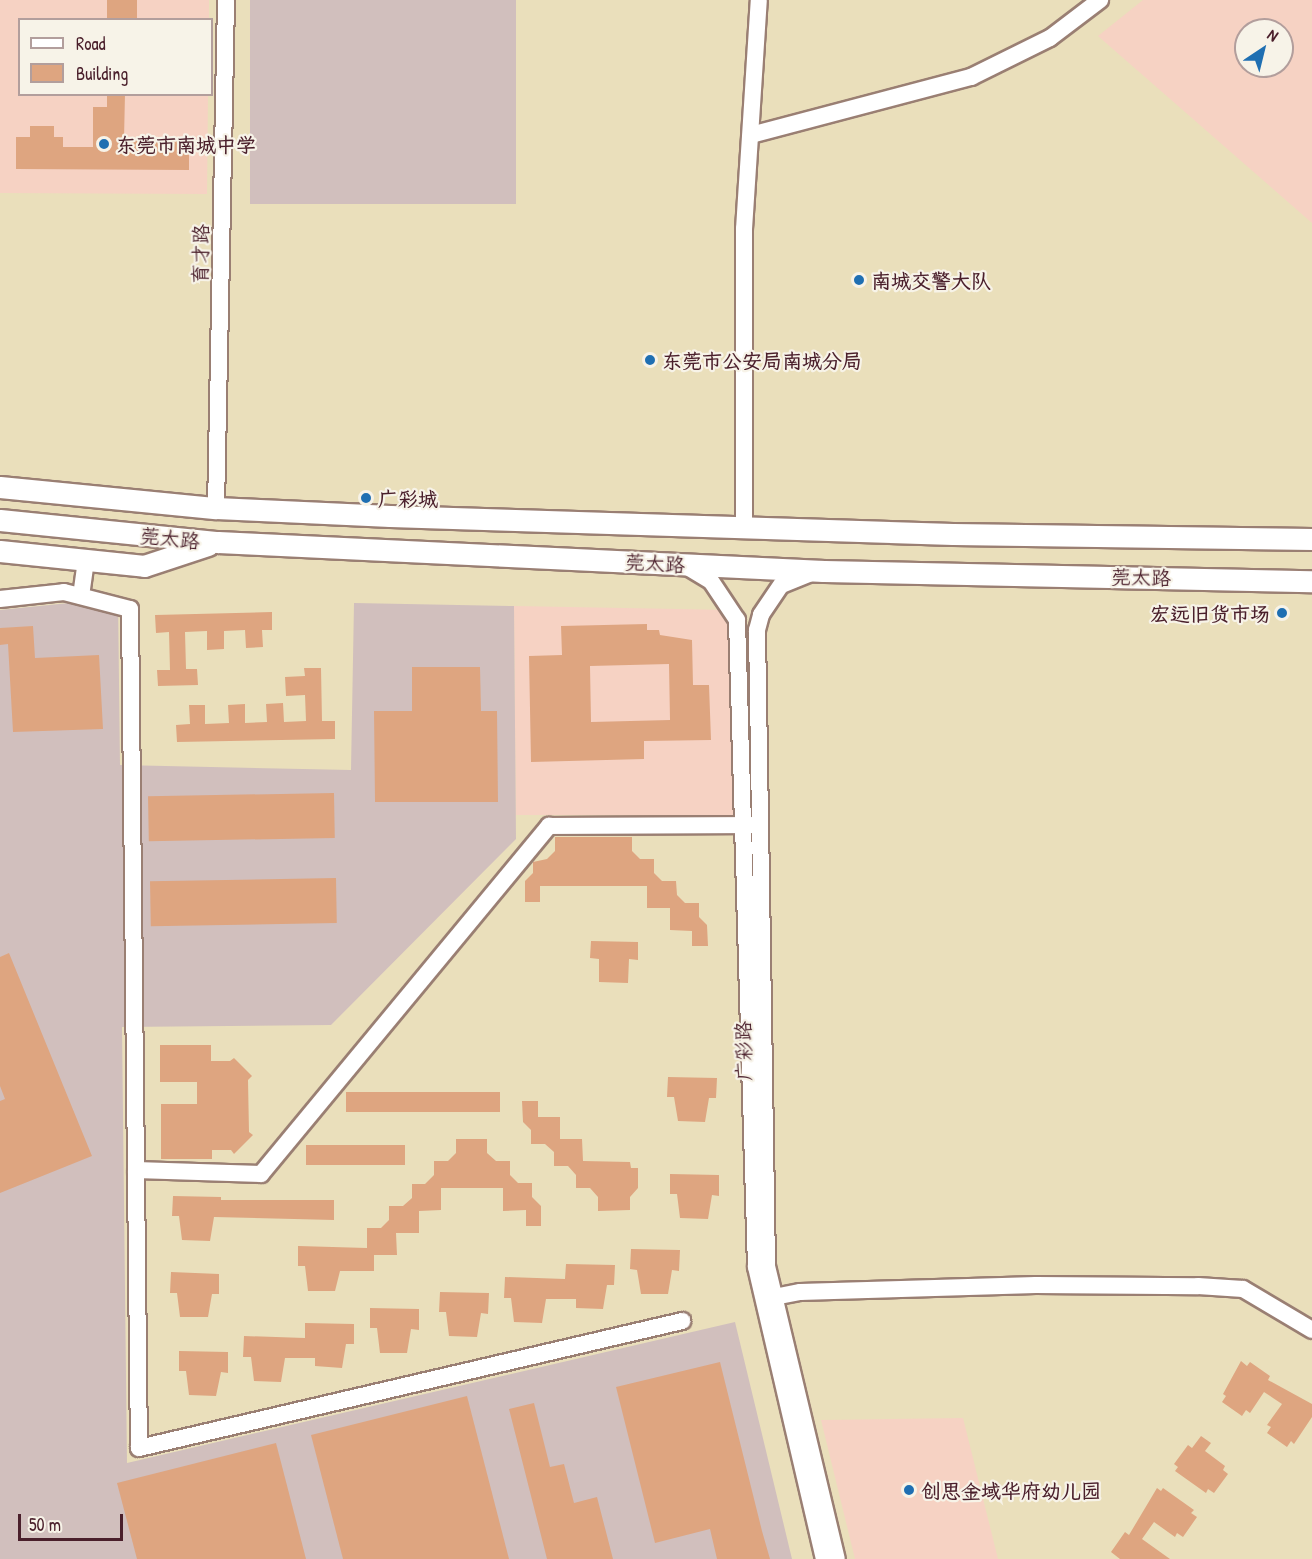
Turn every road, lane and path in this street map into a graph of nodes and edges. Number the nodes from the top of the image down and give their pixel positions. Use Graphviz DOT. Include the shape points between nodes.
graph roads {
  1 [pos="226,0"];
  2 [pos="759,0"];
  3 [pos="1100,0"];
  4 [pos="751,135"];
  5 [pos="0,487"];
  6 [pos="216,508"];
  7 [pos="0,520"];
  8 [pos="744,525"];
  9 [pos="1312,539"];
  10 [pos="218,542"];
  11 [pos="0,551"];
  12 [pos="86,561"];
  13 [pos="681,564"];
  14 [pos="823,570"];
  15 [pos="1312,581"];
  16 [pos="81,597"];
  17 [pos="0,599"];
  18 [pos="753,825"];
  19 [pos="136,1170"];
  20 [pos="769,1298"];
  21 [pos="682,1321"];
  22 [pos="1312,1330"];
  23 [pos="824,1559"];
  24 [pos="837,1559"];
  1 -- 6 [label="street, 育才路"];
  2 -- 4 [label="street"];
  3 -- 4 [label="street" via="1050,38 971,77"];
  4 -- 8 [label="street" via="744,229"];
  5 -- 6 [label="main road, 莞太路"];
  6 -- 8 [label="main road, 莞太路"];
  7 -- 10 [label="main road, 莞太路"];
  8 -- 9 [label="main road, 莞太路" via="953,534"];
  10 -- 12 [label="main road" via="144,566"];
  10 -- 13 [label="main road, 莞太路"];
  11 -- 12 [label="main road"];
  12 -- 16 [label="street"];
  13 -- 14 [label="main road, 莞太路"];
  13 -- 18 [label="street, 广彩路" via="711,581 737,620"];
  14 -- 15 [label="main road, 莞太路"];
  14 -- 18 [label="street, 广彩路" via="781,585 761,615 757,630"];
  16 -- 17 [label="street" via="64,592"];
  16 -- 19 [label="street" via="130,609"];
  18 -- 19 [label="street" via="549,826 261,1174"];
  18 -- 20 [label="street, 广彩路" via="756,1267"];
  19 -- 21 [label="street" via="139,1448"];
  20 -- 22 [label="street" via="800,1292 1036,1285 1198,1286 1243,1289"];
  20 -- 23 [label="street, 广彩路"];
  20 -- 24 [label="street, 广彩路"];
}
